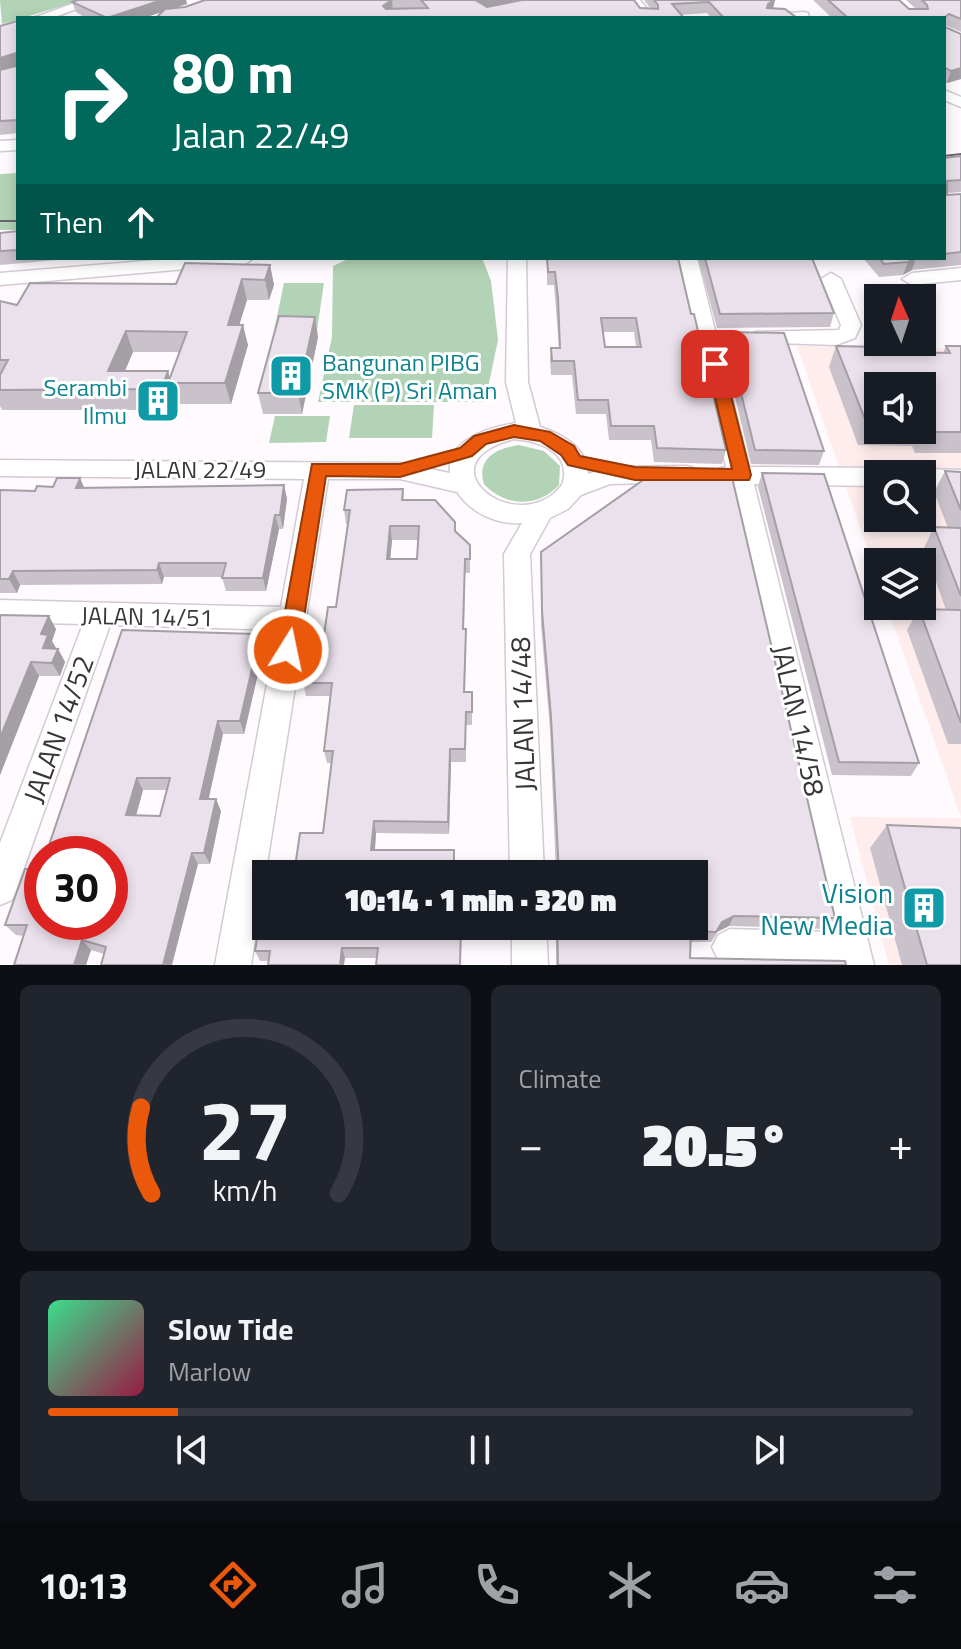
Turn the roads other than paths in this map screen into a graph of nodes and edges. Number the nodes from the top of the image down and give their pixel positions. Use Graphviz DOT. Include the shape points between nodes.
graph roads {
  1 [pos="95,0"];
  2 [pos="634,0"];
  3 [pos="788,0"];
  4 [pos="45,16"];
  5 [pos="646,16"];
  6 [pos="805,16"];
  7 [pos="950,93"];
  8 [pos="961,103"];
  9 [pos="200,260"];
  10 [pos="517,260"];
  11 [pos="689,260"];
  12 [pos="88,265"];
  13 [pos="961,274"];
  14 [pos="0,279"];
  15 [pos="831,279"];
  16 [pos="912,279"];
  17 [pos="723,337"];
  18 [pos="517,382"];
  19 [pos="530,432"];
  20 [pos="500,433"];
  21 [pos="466,452"];
  22 [pos="574,461"];
  23 [pos="0,468"];
  24 [pos="318,469"];
  25 [pos="400,471"];
  26 [pos="635,474"];
  27 [pos="742,475"];
  28 [pos="864,477"];
  29 [pos="936,478"];
  30 [pos="961,479"];
  31 [pos="461,484"];
  32 [pos="574,488"];
  33 [pos="492,510"];
  34 [pos="541,512"];
  35 [pos="517,554"];
  36 [pos="0,611"];
  37 [pos="100,615"];
  38 [pos="294,619"];
  39 [pos="527,860"];
  40 [pos="0,888"];
  41 [pos="529,940"];
  42 [pos="730,947"];
  43 [pos="855,957"];
  44 [pos="233,965"];
  45 [pos="530,965"];
  1 -- 4 [label="street"];
  2 -- 5 [label="street"];
  3 -- 6 [label="street"];
  7 -- 8 [label="street"];
  9 -- 12 [label="street"];
  10 -- 18 [label="street"];
  11 -- 17 [label="street, JALAN 14/58"];
  12 -- 14 [label="street"];
  13 -- 16 [label="street"];
  15 -- 17 [label="street" via="851,325 848,334 836,339"];
  17 -- 27 [label="street, JALAN 14/58"];
  18 -- 19 [label="street"];
  18 -- 20 [label="street"];
  19 -- 20 [label="street"];
  19 -- 22 [label="street" via="557,442"];
  20 -- 21 [label="street"];
  21 -- 25 [label="street, JALAN 22/49"];
  21 -- 31 [label="street" via="459,468"];
  22 -- 26 [label="street"];
  22 -- 32 [label="street"];
  23 -- 24 [label="street, JALAN 22/49"];
  24 -- 25 [label="street, JALAN 22/49"];
  24 -- 38 [label="street"];
  25 -- 31 [label="street, JALAN 22/49"];
  26 -- 27 [label="street"];
  26 -- 32 [label="street"];
  27 -- 28 [label="street"];
  27 -- 43 [label="street, JALAN 14/58"];
  29 -- 30 [label="street"];
  31 -- 33 [label="street"];
  32 -- 34 [label="street"];
  33 -- 34 [label="street" via="516,515"];
  33 -- 35 [label="street, JALAN 14/48"];
  34 -- 35 [label="street"];
  35 -- 39 [label="street, JALAN 14/48"];
  36 -- 37 [label="street, JALAN 14/51"];
  37 -- 38 [label="street, JALAN 14/51"];
  37 -- 40 [label="street, JALAN 14/52"];
  38 -- 44 [label="street"];
  41 -- 45 [label="street"];
  42 -- 43 [label="street"];
}
